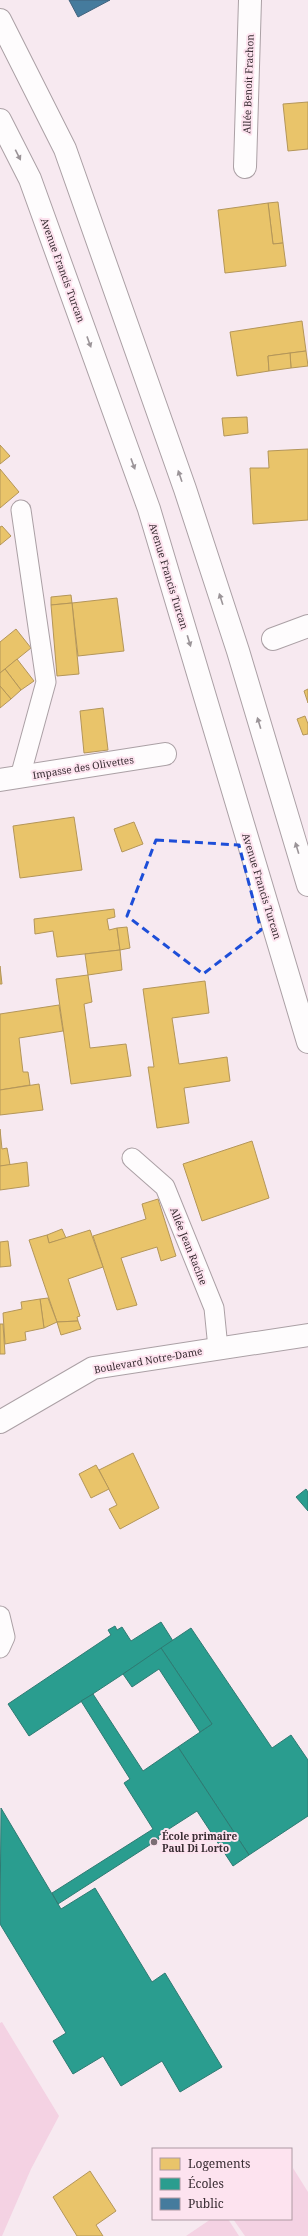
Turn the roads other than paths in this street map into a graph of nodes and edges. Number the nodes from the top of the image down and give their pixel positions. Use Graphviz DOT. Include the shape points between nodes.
graph roads {
  1 [pos="250,0"];
  2 [pos="0,20"];
  3 [pos="0,120"];
  4 [pos="245,167"];
  5 [pos="21,510"];
  6 [pos="308,626"];
  7 [pos="273,639"];
  8 [pos="165,754"];
  9 [pos="10,778"];
  10 [pos="308,885"];
  11 [pos="308,1042"];
  12 [pos="132,1158"];
  13 [pos="308,1335"];
  14 [pos="218,1348"];
  15 [pos="0,1422"];
  16 [pos="0,1616"];
  17 [pos="0,1648"];
  1 -- 4 [label="main road, Allée Benoit Frachon"];
  10 -- 2 [label="main road, one-way" via="238,651 185,489 65,149"];
  3 -- 11 [label="main road, Avenue Francis Turcan, one-way" via="30,179 150,509"];
  5 -- 9 [label="lane" via="46,682"];
  6 -- 7 [label="main road"];
  8 -- 9 [label="main road, Impasse des Olivettes"];
  12 -- 14 [label="lane, Allée Jean Racine" via="165,1187 214,1308"];
  13 -- 14 [label="main road, Boulevard Notre-Dame"];
  14 -- 15 [label="main road, Boulevard Notre-Dame" via="93,1368"];
  16 -- 17 [label="lane" via="5,1637"];
}
